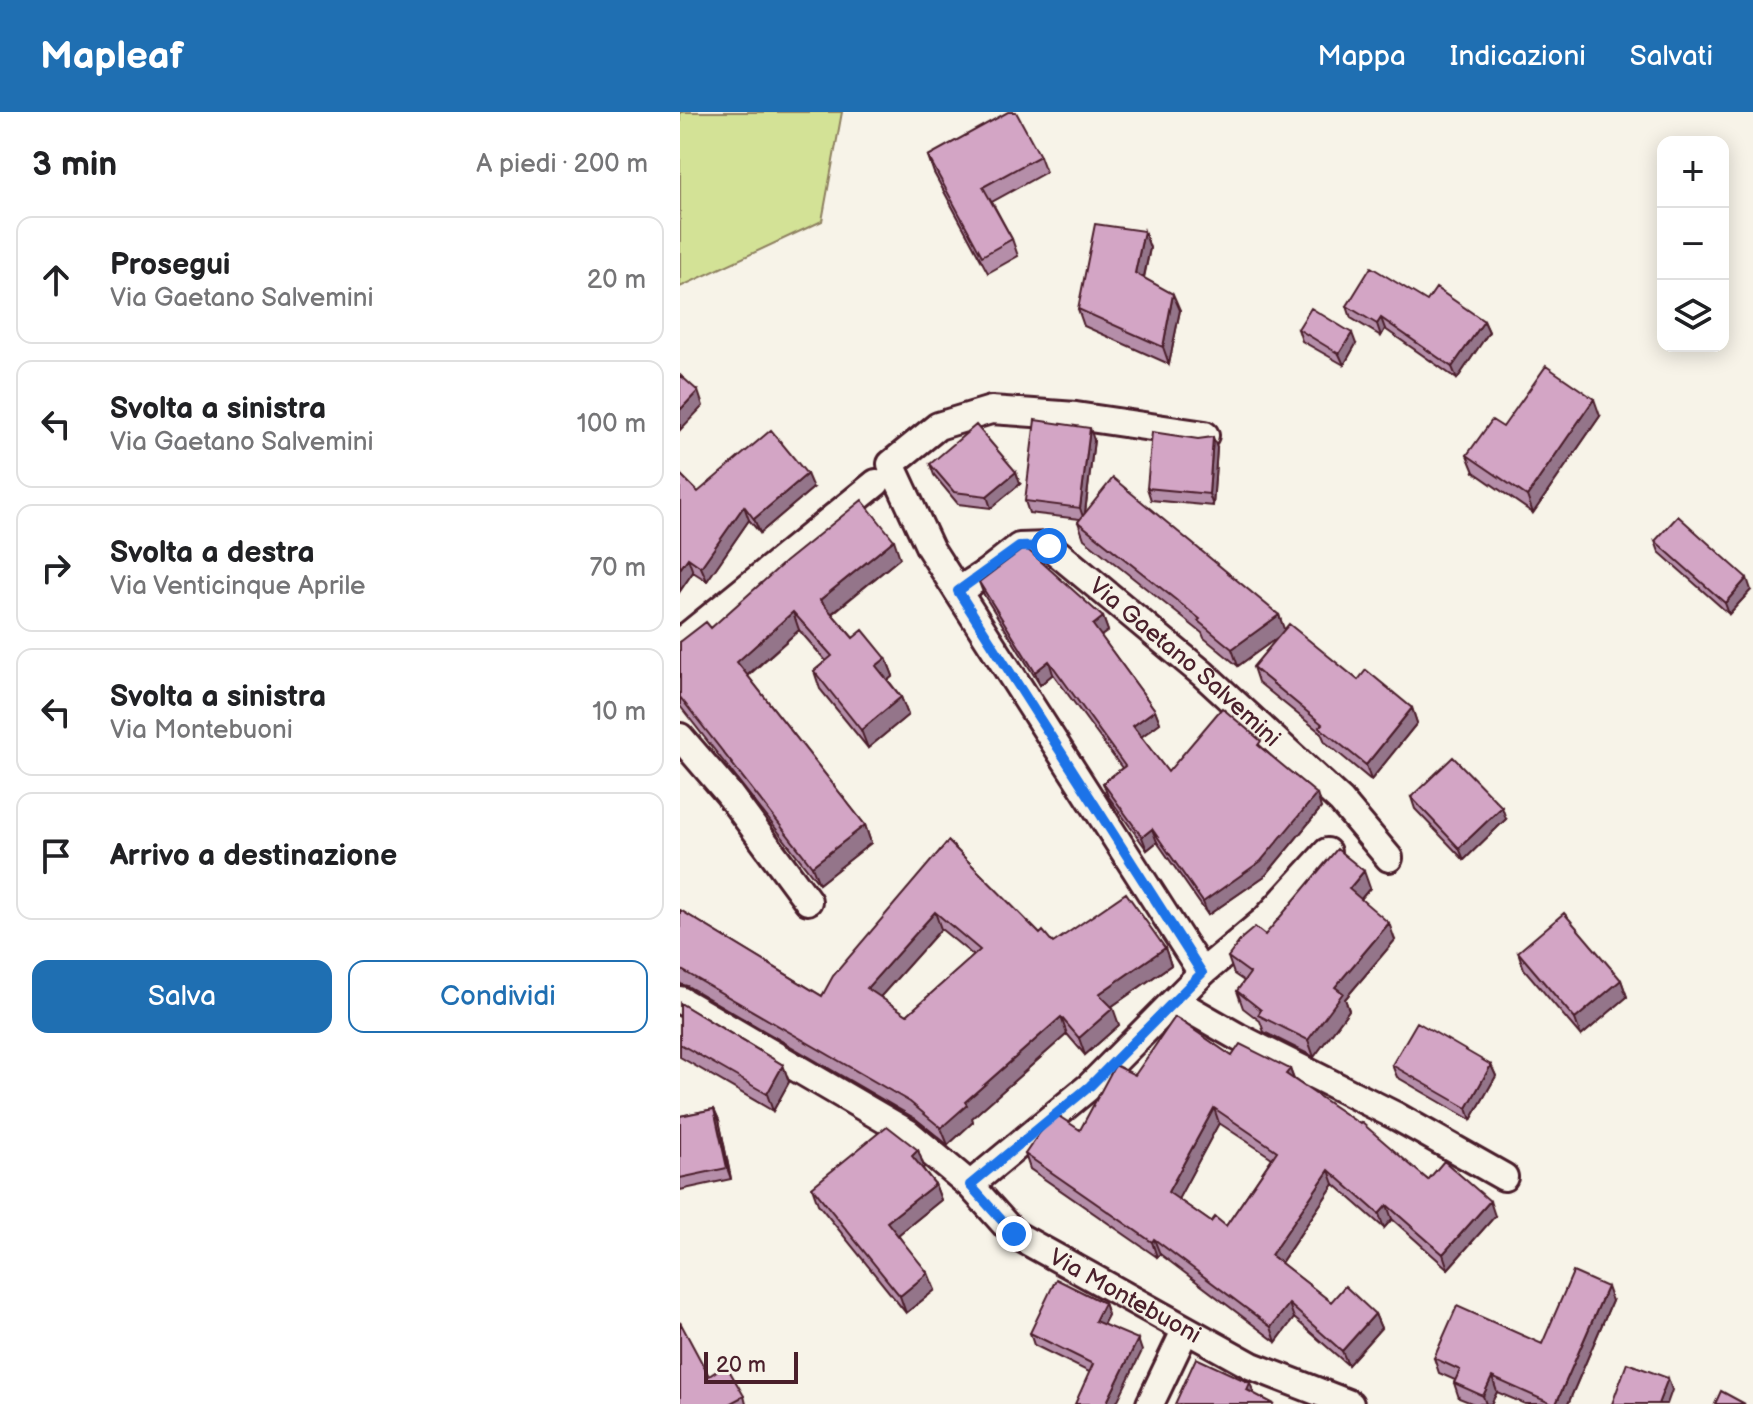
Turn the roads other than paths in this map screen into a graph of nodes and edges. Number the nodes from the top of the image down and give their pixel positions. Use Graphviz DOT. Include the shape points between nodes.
graph roads {
  1 [pos="1205,435"];
  2 [pos="876,483"];
  3 [pos="958,591"];
  4 [pos="680,642"];
  5 [pos="680,737"];
  6 [pos="1327,852"];
  7 [pos="1389,858"];
  8 [pos="808,901"];
  9 [pos="1202,973"];
  10 [pos="680,1000"];
  11 [pos="1175,1001"];
  12 [pos="1504,1177"];
  13 [pos="970,1185"];
  14 [pos="1185,1331"];
  15 [pos="1150,1404"];
  16 [pos="1350,1404"];
  1 -- 3 [label="street" via="991,410 938,426 891,464 930,548"];
  2 -- 4 [label="street"];
  3 -- 7 [label="street, Via Gaetano Salvemini" via="1019,547 1049,546 1226,695 1341,801"];
  3 -- 9 [label="street"];
  5 -- 8 [label="street"];
  6 -- 9 [label="street" via="1265,920"];
  9 -- 11 [label="street"];
  10 -- 13 [label="street, Via Montebuoni" via="908,1133"];
  11 -- 12 [label="street"];
  11 -- 13 [label="street" via="1090,1086"];
  13 -- 14 [label="street, Via Montebuoni" via="1014,1234"];
  14 -- 15 [label="street"];
  14 -- 16 [label="street, Via Montebuoni" via="1252,1366"];
}
